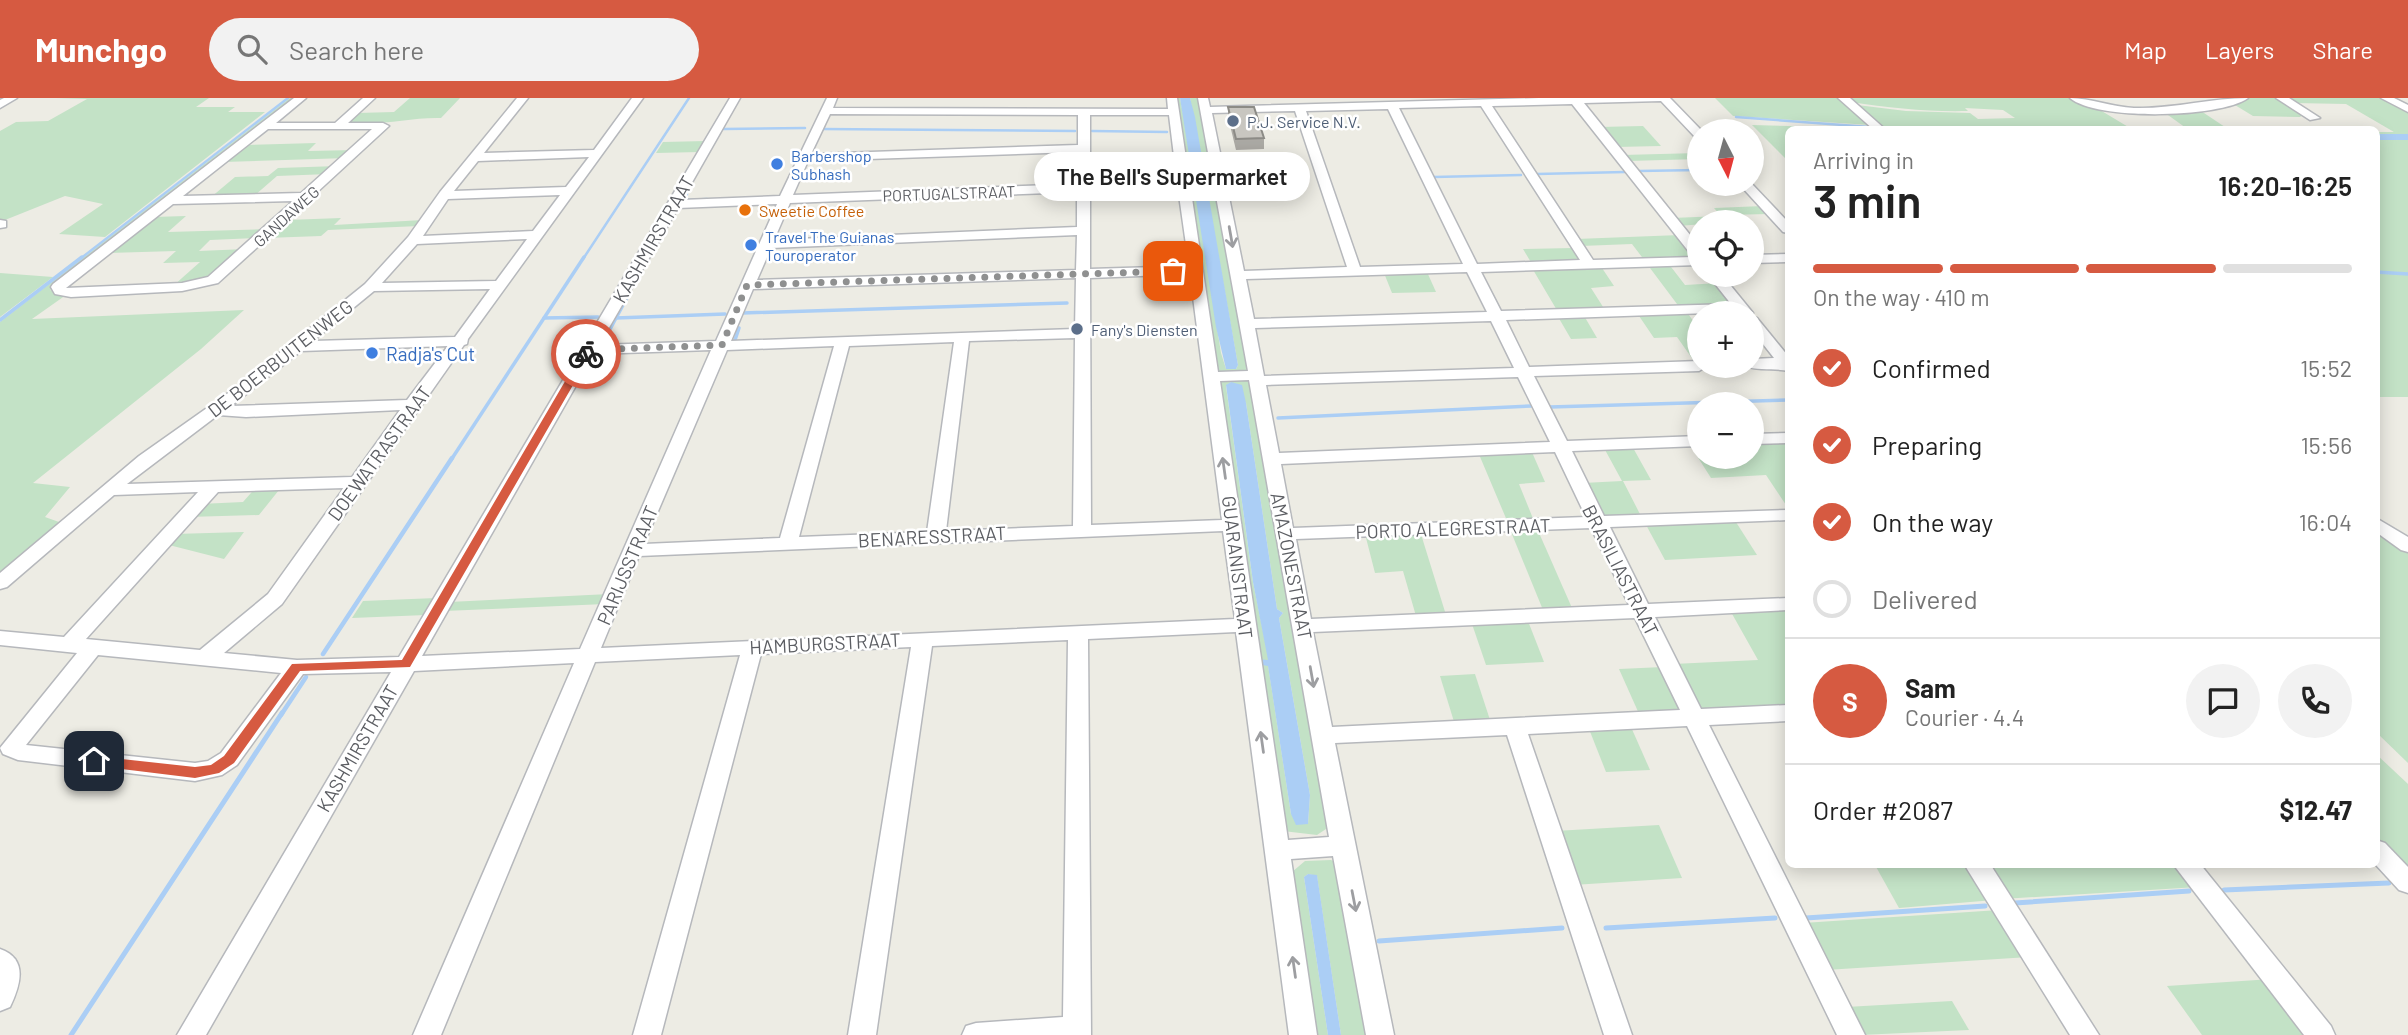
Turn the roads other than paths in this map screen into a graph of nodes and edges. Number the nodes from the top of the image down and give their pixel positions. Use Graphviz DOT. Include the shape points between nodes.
graph roads {
  1 [pos="12,98"];
  2 [pos="301,98"];
  3 [pos="370,98"];
  4 [pos="523,98"];
  5 [pos="638,98"];
  6 [pos="735,98"];
  7 [pos="1664,98"];
  8 [pos="1843,98"];
  9 [pos="2243,98"];
  10 [pos="2281,98"];
  11 [pos="2386,98"];
  12 [pos="2078,100"];
  13 [pos="1576,101"];
  14 [pos="2201,102"];
  15 [pos="1485,103"];
  16 [pos="1205,104"];
  17 [pos="0,105"];
  18 [pos="828,105"];
  19 [pos="1173,105"];
  20 [pos="1392,105"];
  21 [pos="1300,108"];
  22 [pos="2408,109"];
  23 [pos="1084,112"];
  24 [pos="2314,118"];
  25 [pos="1687,122"];
  26 [pos="340,124"];
  27 [pos="264,126"];
  28 [pos="1876,126"];
  29 [pos="1084,148"];
  30 [pos="597,153"];
  31 [pos="477,156"];
  32 [pos="803,158"];
  33 [pos="1184,184"];
  34 [pos="1085,187"];
  35 [pos="569,191"];
  36 [pos="444,195"];
  37 [pos="1756,196"];
  38 [pos="308,197"];
  39 [pos="172,200"];
  40 [pos="784,200"];
  41 [pos="673,204"];
  42 [pos="1785,226"];
  43 [pos="1083,231"];
  44 [pos="538,235"];
  45 [pos="413,240"];
  46 [pos="1687,243"];
  47 [pos="765,244"];
  48 [pos="1785,258"];
  49 [pos="1687,259"];
  50 [pos="1764,259"];
  51 [pos="1589,264"];
  52 [pos="1474,268"];
  53 [pos="1196,270"];
  54 [pos="1355,272"];
  55 [pos="1084,275"];
  56 [pos="1237,275"];
  57 [pos="501,285"];
  58 [pos="747,285"];
  59 [pos="370,287"];
  60 [pos="1725,287"];
  61 [pos="1737,301"];
  62 [pos="1687,311"];
  63 [pos="1497,316"];
  64 [pos="1245,324"];
  65 [pos="1082,333"];
  66 [pos="1764,336"];
  67 [pos="962,337"];
  68 [pos="461,341"];
  69 [pos="843,341"];
  70 [pos="722,345"];
  71 [pos="300,346"];
  72 [pos="589,350"];
  73 [pos="1785,362"];
  74 [pos="1764,364"];
  75 [pos="1785,364"];
  76 [pos="1687,366"];
  77 [pos="1524,372"];
  78 [pos="1211,377"];
  79 [pos="1257,378"];
  80 [pos="412,405"];
  81 [pos="214,410"];
  82 [pos="1785,438"];
  83 [pos="1764,439"];
  84 [pos="1687,442"];
  85 [pos="1559,447"];
  86 [pos="1271,459"];
  87 [pos="356,482"];
  88 [pos="213,487"];
  89 [pos="108,490"];
  90 [pos="1785,515"];
  91 [pos="1597,522"];
  92 [pos="1233,525"];
  93 [pos="2380,526"];
  94 [pos="1082,530"];
  95 [pos="1286,534"];
  96 [pos="936,536"];
  97 [pos="788,543"];
  98 [pos="2408,546"];
  99 [pos="632,551"];
  100 [pos="0,583"];
  101 [pos="1785,604"];
  102 [pos="1643,611"];
  103 [pos="1245,625"];
  104 [pos="1303,626"];
  105 [pos="1078,632"];
  106 [pos="0,638"];
  107 [pos="923,638"];
  108 [pos="70,644"];
  109 [pos="94,646"];
  110 [pos="753,647"];
  111 [pos="589,655"];
  112 [pos="204,658"];
  113 [pos="406,664"];
  114 [pos="297,667"];
  115 [pos="1785,713"];
  116 [pos="1695,719"];
  117 [pos="1515,727"];
  118 [pos="1322,736"];
  119 [pos="1344,845"];
  120 [pos="1278,851"];
  121 [pos="2380,854"];
  122 [pos="1979,868"];
  123 [pos="2188,868"];
  124 [pos="2408,883"];
  125 [pos="0,960"];
  126 [pos="0,999"];
  127 [pos="1077,1032"];
  128 [pos="191,1035"];
  129 [pos="427,1035"];
  130 [pos="647,1035"];
  131 [pos="862,1035"];
  132 [pos="976,1035"];
  133 [pos="1303,1035"];
  134 [pos="1380,1035"];
  135 [pos="1618,1035"];
  136 [pos="1851,1035"];
  137 [pos="2085,1035"];
  138 [pos="2321,1035"];
  1 -- 17 [label="street"];
  2 -- 27 [label="street"];
  3 -- 26 [label="street"];
  4 -- 31 [label="street, DE BOERBUITENWEG"];
  5 -- 30 [label="street, DOEWATRASTRAAT"];
  6 -- 41 [label="street, KASHMIRSTRAAT"];
  7 -- 13 [label="street"];
  7 -- 25 [label="street"];
  8 -- 28 [label="street"];
  9 -- 14 [label="street"];
  10 -- 24 [label="street"];
  11 -- 22 [label="street"];
  12 -- 14 [label="street" via="2103,109"];
  13 -- 15 [label="street"];
  13 -- 46 [label="street"];
  15 -- 20 [label="street"];
  15 -- 51 [label="street"];
  16 -- 21 [label="street"];
  16 -- 56 [label="street, AMAZONESTRAAT, one-way"];
  18 -- 23 [label="street"];
  18 -- 32 [label="street, PARIJSSTRAAT"];
  19 -- 23 [label="street"];
  19 -- 33 [label="street, GUARANISTRAAT"];
  20 -- 21 [label="street"];
  20 -- 52 [label="street, BRASILIASTRAAT"];
  21 -- 54 [label="street"];
  23 -- 29 [label="street"];
  26 -- 27 [label="street, GANDAWEG"];
  26 -- 38 [label="street, GANDAWEG" via="383,126"];
  27 -- 39 [label="street"];
  29 -- 32 [label="street"];
  29 -- 34 [label="street"];
  30 -- 31 [label="street"];
  30 -- 35 [label="street, DOEWATRASTRAAT"];
  31 -- 36 [label="street, DE BOERBUITENWEG"];
  32 -- 40 [label="street, PARIJSSTRAAT"];
  33 -- 34 [label="street, PORTUGALSTRAAT"];
  33 -- 53 [label="street, GUARANISTRAAT"];
  34 -- 40 [label="street, PORTUGALSTRAAT"];
  34 -- 43 [label="street"];
  35 -- 36 [label="street"];
  35 -- 44 [label="street, DOEWATRASTRAAT"];
  36 -- 45 [label="street, DE BOERBUITENWEG"];
  37 -- 42 [label="street"];
  38 -- 39 [label="street"];
  38 -- 39 [label="street, GANDAWEG" via="224,273 202,285 60,291 58,287"];
  40 -- 41 [label="street, PORTUGALSTRAAT"];
  40 -- 47 [label="street, PARIJSSTRAAT"];
  41 -- 72 [label="street, KASHMIRSTRAAT"];
  43 -- 47 [label="street"];
  43 -- 55 [label="street"];
  44 -- 45 [label="street"];
  44 -- 57 [label="street, DOEWATRASTRAAT"];
  45 -- 59 [label="street, DE BOERBUITENWEG"];
  47 -- 58 [label="street, PARIJSSTRAAT"];
  48 -- 50 [label="street"];
  49 -- 51 [label="street"];
  51 -- 52 [label="street"];
  52 -- 54 [label="street"];
  52 -- 63 [label="street, BRASILIASTRAAT"];
  53 -- 55 [label="street"];
  53 -- 78 [label="street, GUARANISTRAAT"];
  54 -- 56 [label="street"];
  55 -- 58 [label="street"];
  55 -- 65 [label="street"];
  56 -- 64 [label="street, AMAZONESTRAAT"];
  57 -- 59 [label="street"];
  57 -- 68 [label="street, DOEWATRASTRAAT"];
  58 -- 70 [label="street, PARIJSSTRAAT"];
  59 -- 71 [label="street, DE BOERBUITENWEG"];
  60 -- 61 [label="street"];
  62 -- 63 [label="street"];
  63 -- 64 [label="street"];
  63 -- 77 [label="street, BRASILIASTRAAT"];
  64 -- 79 [label="street, AMAZONESTRAAT"];
  65 -- 67 [label="street"];
  65 -- 94 [label="street"];
  66 -- 73 [label="street"];
  67 -- 69 [label="street"];
  67 -- 96 [label="street"];
  68 -- 71 [label="street"];
  68 -- 80 [label="street, DOEWATRASTRAAT"];
  69 -- 70 [label="street"];
  69 -- 97 [label="street"];
  70 -- 72 [label="street"];
  70 -- 99 [label="street, PARIJSSTRAAT"];
  71 -- 81 [label="street, DE BOERBUITENWEG"];
  72 -- 113 [label="street, KASHMIRSTRAAT"];
  74 -- 75 [label="street"];
  76 -- 77 [label="street"];
  77 -- 79 [label="street"];
  77 -- 85 [label="street, BRASILIASTRAAT"];
  78 -- 79 [label="street"];
  92 -- 78 [label="street, GUARANISTRAAT, one-way"];
  79 -- 86 [label="street, AMAZONESTRAAT"];
  80 -- 81 [label="street"];
  80 -- 87 [label="street, DOEWATRASTRAAT"];
  81 -- 89 [label="street, DE BOERBUITENWEG"];
  82 -- 83 [label="street"];
  84 -- 85 [label="street"];
  85 -- 86 [label="street"];
  85 -- 91 [label="street, BRASILIASTRAAT"];
  86 -- 95 [label="street, AMAZONESTRAAT"];
  87 -- 88 [label="street"];
  87 -- 112 [label="street, DOEWATRASTRAAT" via="275,599"];
  88 -- 89 [label="street"];
  88 -- 108 [label="street"];
  89 -- 100 [label="street, DE BOERBUITENWEG"];
  90 -- 91 [label="street, PORTO ALEGRESTRAAT"];
  91 -- 95 [label="street, PORTO ALEGRESTRAAT"];
  91 -- 102 [label="street, BRASILIASTRAAT"];
  92 -- 94 [label="street, BENARESSTRAAT"];
  92 -- 103 [label="street, GUARANISTRAAT"];
  93 -- 98 [label="street"];
  94 -- 96 [label="street, BENARESSTRAAT"];
  95 -- 104 [label="street, AMAZONESTRAAT"];
  96 -- 97 [label="street, BENARESSTRAAT"];
  97 -- 99 [label="street, BENARESSTRAAT"];
  99 -- 111 [label="street, PARIJSSTRAAT"];
  101 -- 102 [label="street"];
  102 -- 104 [label="street"];
  102 -- 116 [label="street, BRASILIASTRAAT"];
  103 -- 105 [label="street, HAMBURGSTRAAT"];
  120 -- 103 [label="street, GUARANISTRAAT, one-way"];
  104 -- 118 [label="street, AMAZONESTRAAT, one-way"];
  105 -- 107 [label="street, HAMBURGSTRAAT"];
  105 -- 127 [label="street"];
  106 -- 108 [label="street, HAMBURGSTRAAT"];
  107 -- 110 [label="street, HAMBURGSTRAAT"];
  107 -- 131 [label="street"];
  108 -- 109 [label="street, HAMBURGSTRAAT"];
  109 -- 112 [label="street, HAMBURGSTRAAT"];
  109 -- 114 [label="street" via="11,748 195,772 214,769 229,759"];
  110 -- 111 [label="street, HAMBURGSTRAAT"];
  110 -- 130 [label="street"];
  111 -- 113 [label="street, HAMBURGSTRAAT"];
  111 -- 129 [label="street, PARIJSSTRAAT"];
  112 -- 114 [label="street, HAMBURGSTRAAT"];
  113 -- 114 [label="street, HAMBURGSTRAAT"];
  113 -- 128 [label="street, KASHMIRSTRAAT"];
  115 -- 116 [label="street"];
  116 -- 117 [label="street"];
  116 -- 136 [label="street, BRASILIASTRAAT"];
  117 -- 118 [label="street"];
  117 -- 135 [label="street"];
  118 -- 119 [label="street, AMAZONESTRAAT"];
  119 -- 120 [label="street"];
  119 -- 134 [label="street, AMAZONESTRAAT, one-way"];
  133 -- 120 [label="street, GUARANISTRAAT, one-way"];
  121 -- 124 [label="street"];
  122 -- 137 [label="street"];
  123 -- 138 [label="street"];
  125 -- 126 [label="street" via="6,965"];
  127 -- 132 [label="street"];
}
